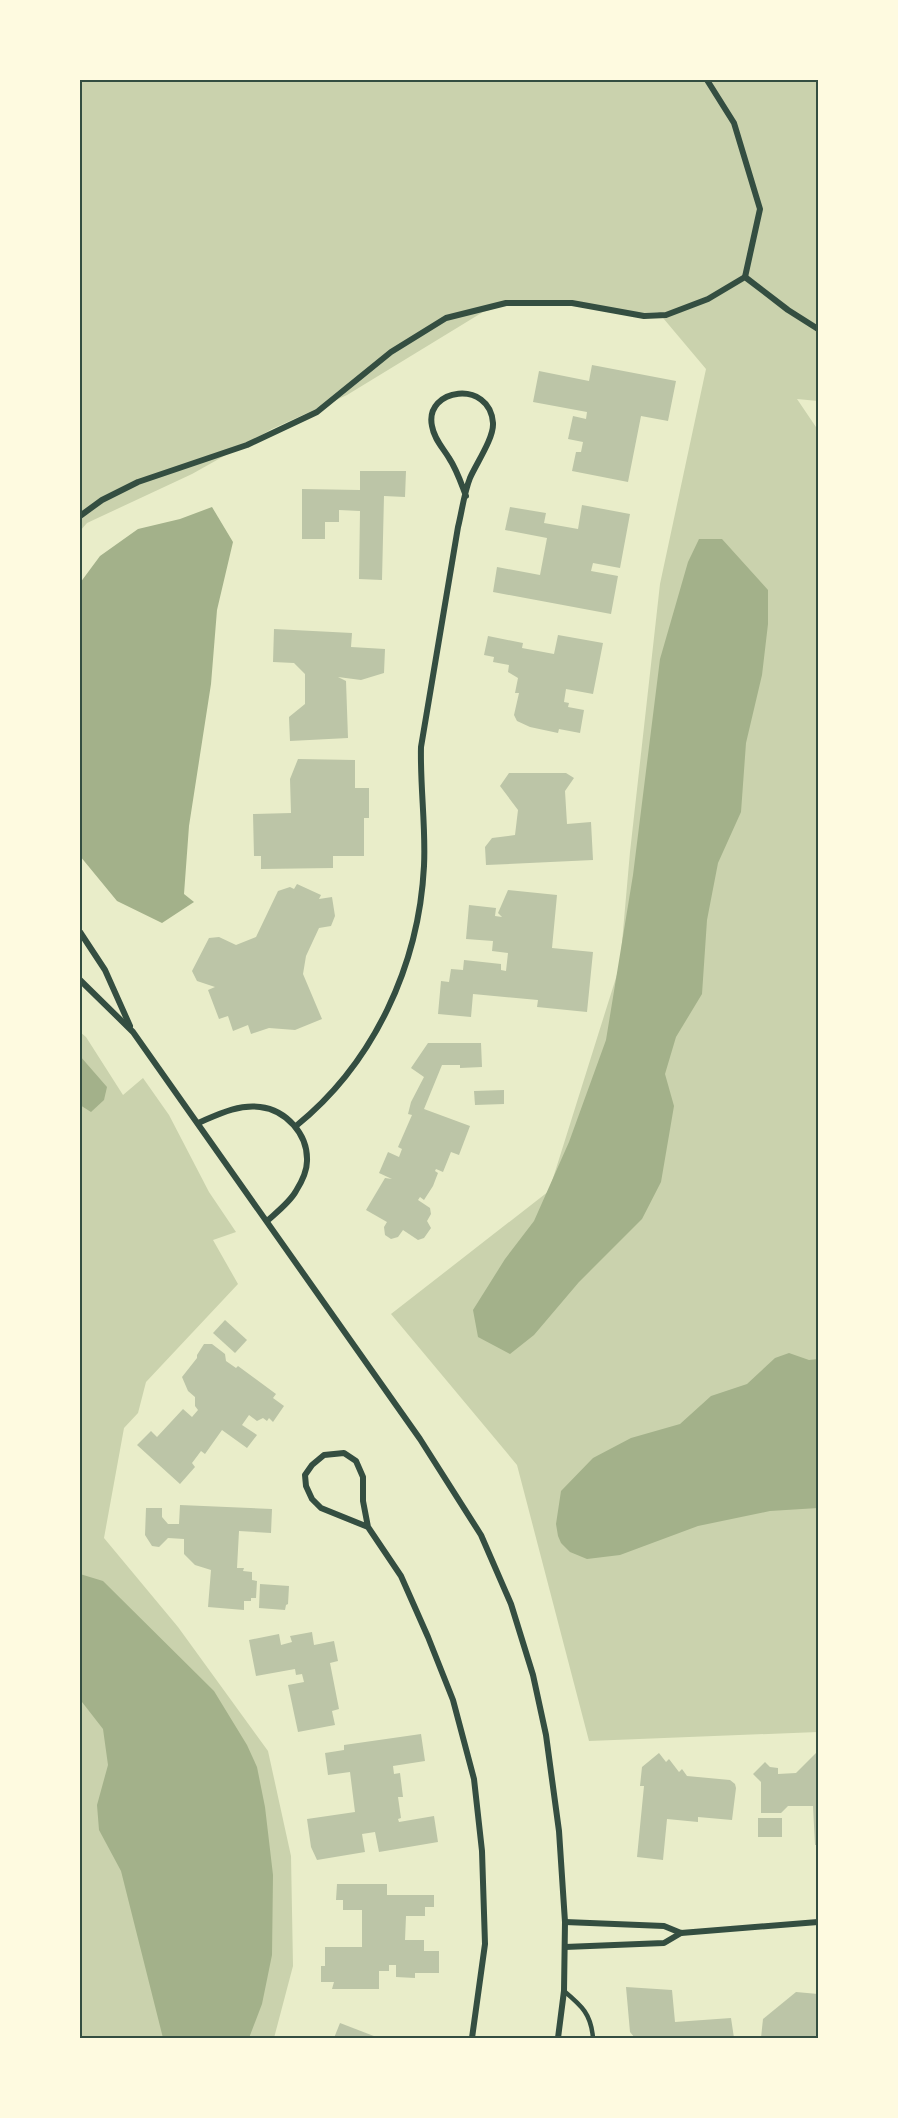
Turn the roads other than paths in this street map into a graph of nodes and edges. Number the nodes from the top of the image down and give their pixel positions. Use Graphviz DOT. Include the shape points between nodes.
graph roads {
  1 [pos="707,80"];
  2 [pos="745,277"];
  3 [pos="819,328"];
  4 [pos="466,496"];
  5 [pos="80,516"];
  6 [pos="80,932"];
  7 [pos="80,980"];
  8 [pos="133,1032"];
  9 [pos="198,1124"];
  10 [pos="296,1126"];
  11 [pos="267,1221"];
  12 [pos="368,1527"];
  13 [pos="565,1922"];
  14 [pos="819,1922"];
  15 [pos="681,1933"];
  16 [pos="565,1947"];
  17 [pos="564,1991"];
  18 [pos="472,2038"];
  19 [pos="558,2038"];
  20 [pos="593,2038"];
  1 -- 2 [label="street" via="734,123 760,210"];
  2 -- 3 [label="street"];
  2 -- 5 [label="street" via="708,299 666,315 644,316 572,303 506,303 446,318 391,352 317,412 247,445 138,482"];
  4 -- 4 [label="street" via="493,426 490,408 477,396 461,393 438,403 431,415 437,441 457,472"];
  4 -- 10 [label="street" via="421,747 424,864 408,963 381,1021 347,1076"];
  6 -- 8 [label="street" via="105,970"];
  7 -- 8 [label="street"];
  8 -- 9 [label="street"];
  9 -- 10 [label="street" via="240,1107 258,1106 276,1110"];
  9 -- 11 [label="street"];
  10 -- 11 [label="street" via="308,1162 296,1192"];
  11 -- 13 [label="street" via="420,1438 481,1535 511,1604 546,1735 559,1831"];
  12 -- 12 [label="street" via="321,1508 312,1499 305,1475 324,1455 344,1453 356,1461 363,1477"];
  12 -- 18 [label="street" via="401,1576 428,1637 453,1700 474,1779 482,1851 485,1944"];
  13 -- 15 [label="street" via="664,1926"];
  13 -- 16 [label="street"];
  14 -- 15 [label="street"];
  15 -- 16 [label="street" via="664,1943"];
  16 -- 17 [label="street"];
  17 -- 19 [label="street"];
  17 -- 20 [label="lane" via="583,2007"];
}
